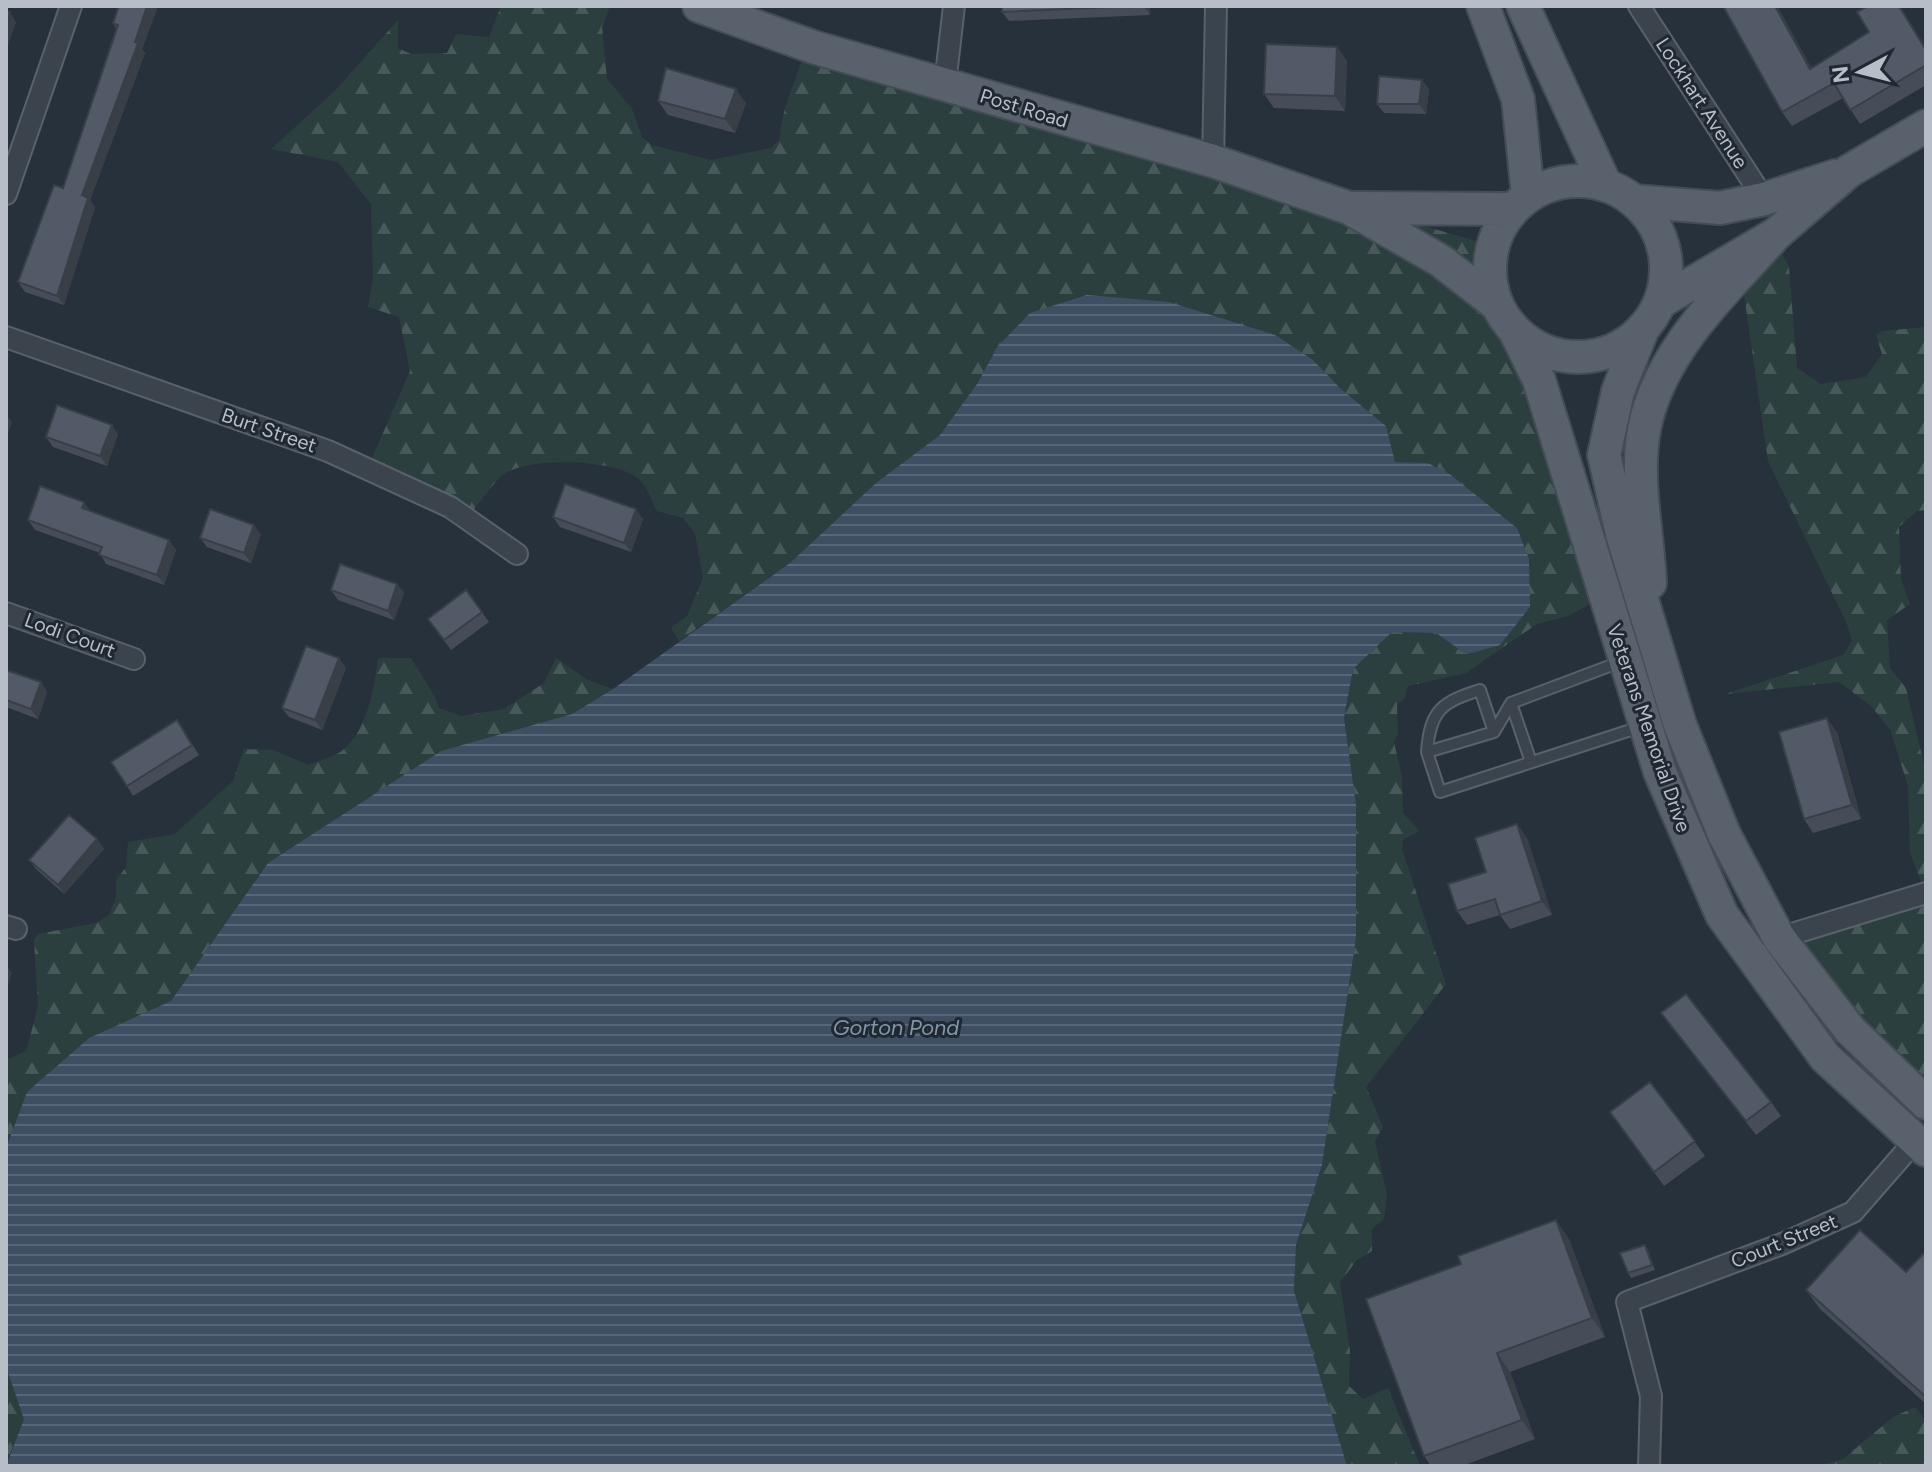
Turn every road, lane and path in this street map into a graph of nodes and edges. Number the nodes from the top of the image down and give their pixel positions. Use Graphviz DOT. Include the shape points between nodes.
graph roads {
  1 [pos="71,6"];
  2 [pos="699,6"];
  3 [pos="954,6"];
  4 [pos="1216,6"];
  5 [pos="1483,6"];
  6 [pos="1523,6"];
  7 [pos="1639,6"];
  8 [pos="945,84"];
  9 [pos="1926,126"];
  10 [pos="1213,161"];
  11 [pos="1849,171"];
  12 [pos="1605,184"];
  13 [pos="6,194"];
  14 [pos="1764,199"];
  15 [pos="1634,201"];
  16 [pos="1520,202"];
  17 [pos="1349,208"];
  18 [pos="1776,234"];
  19 [pos="1496,304"];
  20 [pos="1652,315"];
  21 [pos="1516,333"];
  22 [pos="6,337"];
  23 [pos="517,554"];
  24 [pos="6,613"];
  25 [pos="1653,630"];
  26 [pos="134,659"];
  27 [pos="1626,661"];
  28 [pos="1511,703"];
  29 [pos="1646,726"];
  30 [pos="1494,732"];
  31 [pos="1427,752"];
  32 [pos="1531,762"];
  33 [pos="1926,893"];
  34 [pos="1779,938"];
  35 [pos="1926,1103"];
  36 [pos="1921,1146"];
  37 [pos="1649,1466"];
  1 -- 13 [label="street"];
  2 -- 8 [label="main road, Post Road" via="813,47"];
  3 -- 8 [label="street"];
  4 -- 10 [label="street"];
  5 -- 16 [label="main road" via="1518,99"];
  6 -- 12 [label="main road"];
  7 -- 14 [label="street, Lockhart Avenue"];
  8 -- 10 [label="main road, Post Road"];
  9 -- 11 [label="main road"];
  10 -- 17 [label="main road, Post Road"];
  11 -- 14 [label="main road"];
  11 -- 18 [label="main road"];
  12 -- 15 [label="main road, Post Road"];
  12 -- 16 [label="main road, Post Road" via="1565,182"];
  14 -- 15 [label="main road" via="1720,208"];
  15 -- 20 [label="main road, Post Road" via="1653,221 1664,247 1666,275"];
  16 -- 17 [label="main road, Post Road"];
  16 -- 19 [label="main road, Post Road" via="1498,230 1490,254"];
  17 -- 19 [label="main road, Post Road" via="1441,261"];
  18 -- 20 [label="main road"];
  18 -- 25 [label="main road" via="1682,342 1654,397 1643,436 1642,481"];
  19 -- 21 [label="main road, Post Road"];
  20 -- 21 [label="main road, Post Road" via="1621,346 1595,356 1567,357 1539,349"];
  20 -- 25 [label="main road, Veterans Memorial Drive" via="1618,391 1604,455"];
  21 -- 27 [label="main road, Veterans Memorial Drive" via="1539,380"];
  22 -- 23 [label="street, Burt Street" via="328,451 450,507"];
  24 -- 26 [label="street, Lodi Court"];
  25 -- 34 [label="main road, Veterans Memorial Drive" via="1680,725 1724,834"];
  27 -- 28 [label="lane"];
  27 -- 29 [label="main road, Veterans Memorial Drive"];
  28 -- 30 [label="lane"];
  28 -- 32 [label="lane"];
  29 -- 32 [label="lane"];
  29 -- 36 [label="main road, Veterans Memorial Drive" via="1697,864 1738,941 1825,1057"];
  30 -- 31 [label="lane"];
  30 -- 31 [label="lane" via="1480,690 1449,699 1429,729"];
  31 -- 32 [label="lane" via="1440,792"];
  33 -- 34 [label="street"];
  34 -- 35 [label="main road, Veterans Memorial Drive" via="1850,1030"];
  36 -- 37 [label="street, Court Street" via="1853,1212 1627,1302 1651,1396"];
}
